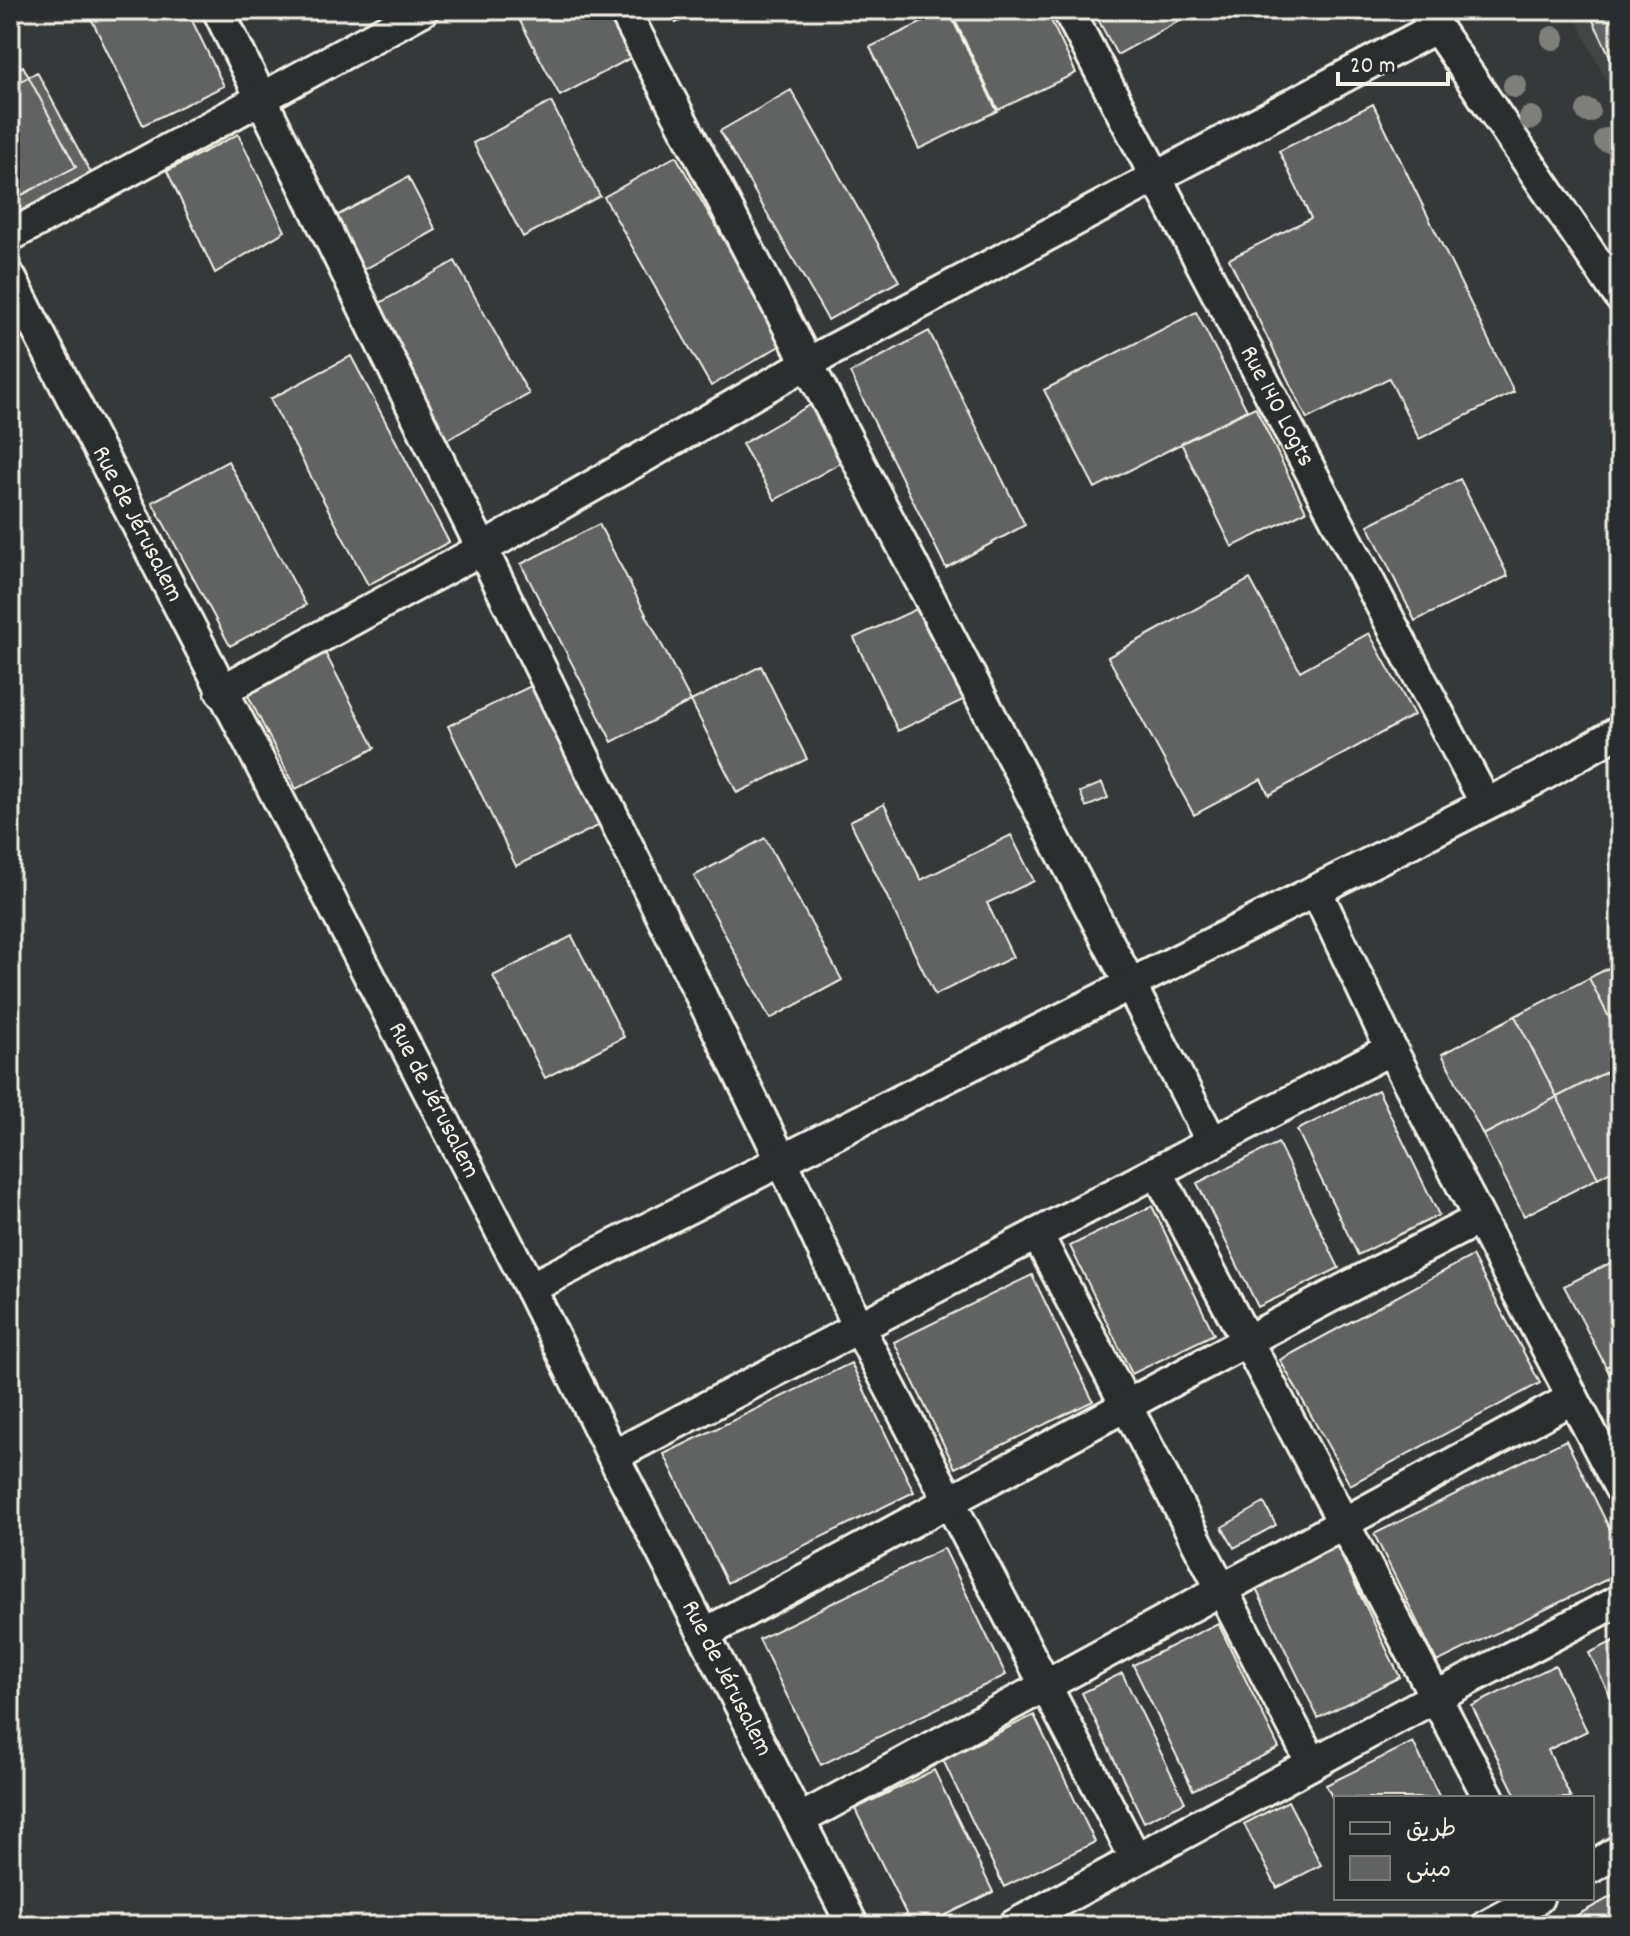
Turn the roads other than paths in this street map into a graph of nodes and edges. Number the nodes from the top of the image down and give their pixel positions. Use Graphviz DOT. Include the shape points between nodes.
graph roads {
  1 [pos="218,10"];
  2 [pos="423,10"];
  3 [pos="624,10"];
  4 [pos="1068,10"];
  5 [pos="1430,19"];
  6 [pos="261,98"];
  7 [pos="1155,176"];
  8 [pos="10,236"];
  9 [pos="10,277"];
  10 [pos="1620,297"];
  11 [pos="808,363"];
  12 [pos="482,549"];
  13 [pos="221,691"];
  14 [pos="1620,731"];
  15 [pos="1486,804"];
  16 [pos="1316,890"];
  17 [pos="1130,984"];
  18 [pos="1391,1049"];
  19 [pos="1212,1142"];
  20 [pos="782,1161"];
  21 [pos="1157,1171"];
  22 [pos="1479,1219"];
  23 [pos="1037,1234"];
  24 [pos="530,1288"];
  25 [pos="859,1328"];
  26 [pos="1245,1339"];
  27 [pos="1573,1398"];
  28 [pos="1127,1406"];
  29 [pos="613,1456"];
  30 [pos="1620,1488"];
  31 [pos="948,1503"];
  32 [pos="1343,1524"];
  33 [pos="1222,1590"];
  34 [pos="1620,1600"];
  35 [pos="704,1634"];
  36 [pos="1046,1685"];
  37 [pos="1435,1697"];
  38 [pos="1312,1763"];
  39 [pos="1488,1796"];
  40 [pos="799,1820"];
  41 [pos="1620,1850"];
  42 [pos="1136,1859"];
  43 [pos="1594,1866"];
  44 [pos="1534,1900"];
  45 [pos="853,1926"];
  46 [pos="1013,1926"];
  47 [pos="1487,1926"];
  1 -- 6 [label="street"];
  2 -- 6 [label="street"];
  3 -- 11 [label="street"];
  4 -- 7 [label="street, Rue 140 Logts"];
  5 -- 7 [label="street"];
  5 -- 10 [label="street"];
  6 -- 8 [label="street"];
  6 -- 12 [label="street"];
  7 -- 11 [label="street"];
  7 -- 15 [label="street, Rue 140 Logts"];
  9 -- 13 [label="street, Rue de Jérusalem"];
  11 -- 12 [label="street"];
  11 -- 17 [label="street"];
  12 -- 13 [label="street"];
  12 -- 20 [label="street"];
  13 -- 24 [label="street, Rue de Jérusalem"];
  14 -- 15 [label="street"];
  15 -- 16 [label="street"];
  16 -- 17 [label="street"];
  16 -- 18 [label="street"];
  17 -- 19 [label="street"];
  17 -- 20 [label="street"];
  18 -- 19 [label="street"];
  18 -- 22 [label="street"];
  19 -- 21 [label="street"];
  20 -- 24 [label="street"];
  20 -- 25 [label="street"];
  21 -- 23 [label="street"];
  21 -- 26 [label="street"];
  22 -- 26 [label="street"];
  22 -- 27 [label="street"];
  23 -- 25 [label="street"];
  23 -- 28 [label="street"];
  24 -- 29 [label="street, Rue de Jérusalem"];
  25 -- 29 [label="street"];
  25 -- 31 [label="street"];
  26 -- 28 [label="street"];
  26 -- 32 [label="street"];
  27 -- 30 [label="street"];
  27 -- 32 [label="street"];
  28 -- 31 [label="street"];
  28 -- 33 [label="street"];
  29 -- 35 [label="street, Rue de Jérusalem"];
  31 -- 35 [label="street"];
  31 -- 36 [label="street"];
  32 -- 33 [label="street"];
  32 -- 37 [label="street"];
  33 -- 36 [label="street"];
  33 -- 38 [label="street"];
  34 -- 37 [label="street"];
  35 -- 40 [label="street, Rue de Jérusalem"];
  36 -- 40 [label="street"];
  36 -- 42 [label="street"];
  37 -- 38 [label="street"];
  37 -- 39 [label="street"];
  38 -- 42 [label="street"];
  40 -- 45 [label="street, Rue de Jérusalem"];
  41 -- 43 [label="street"];
  42 -- 46 [label="street"];
  44 -- 47 [label="street"];
}
